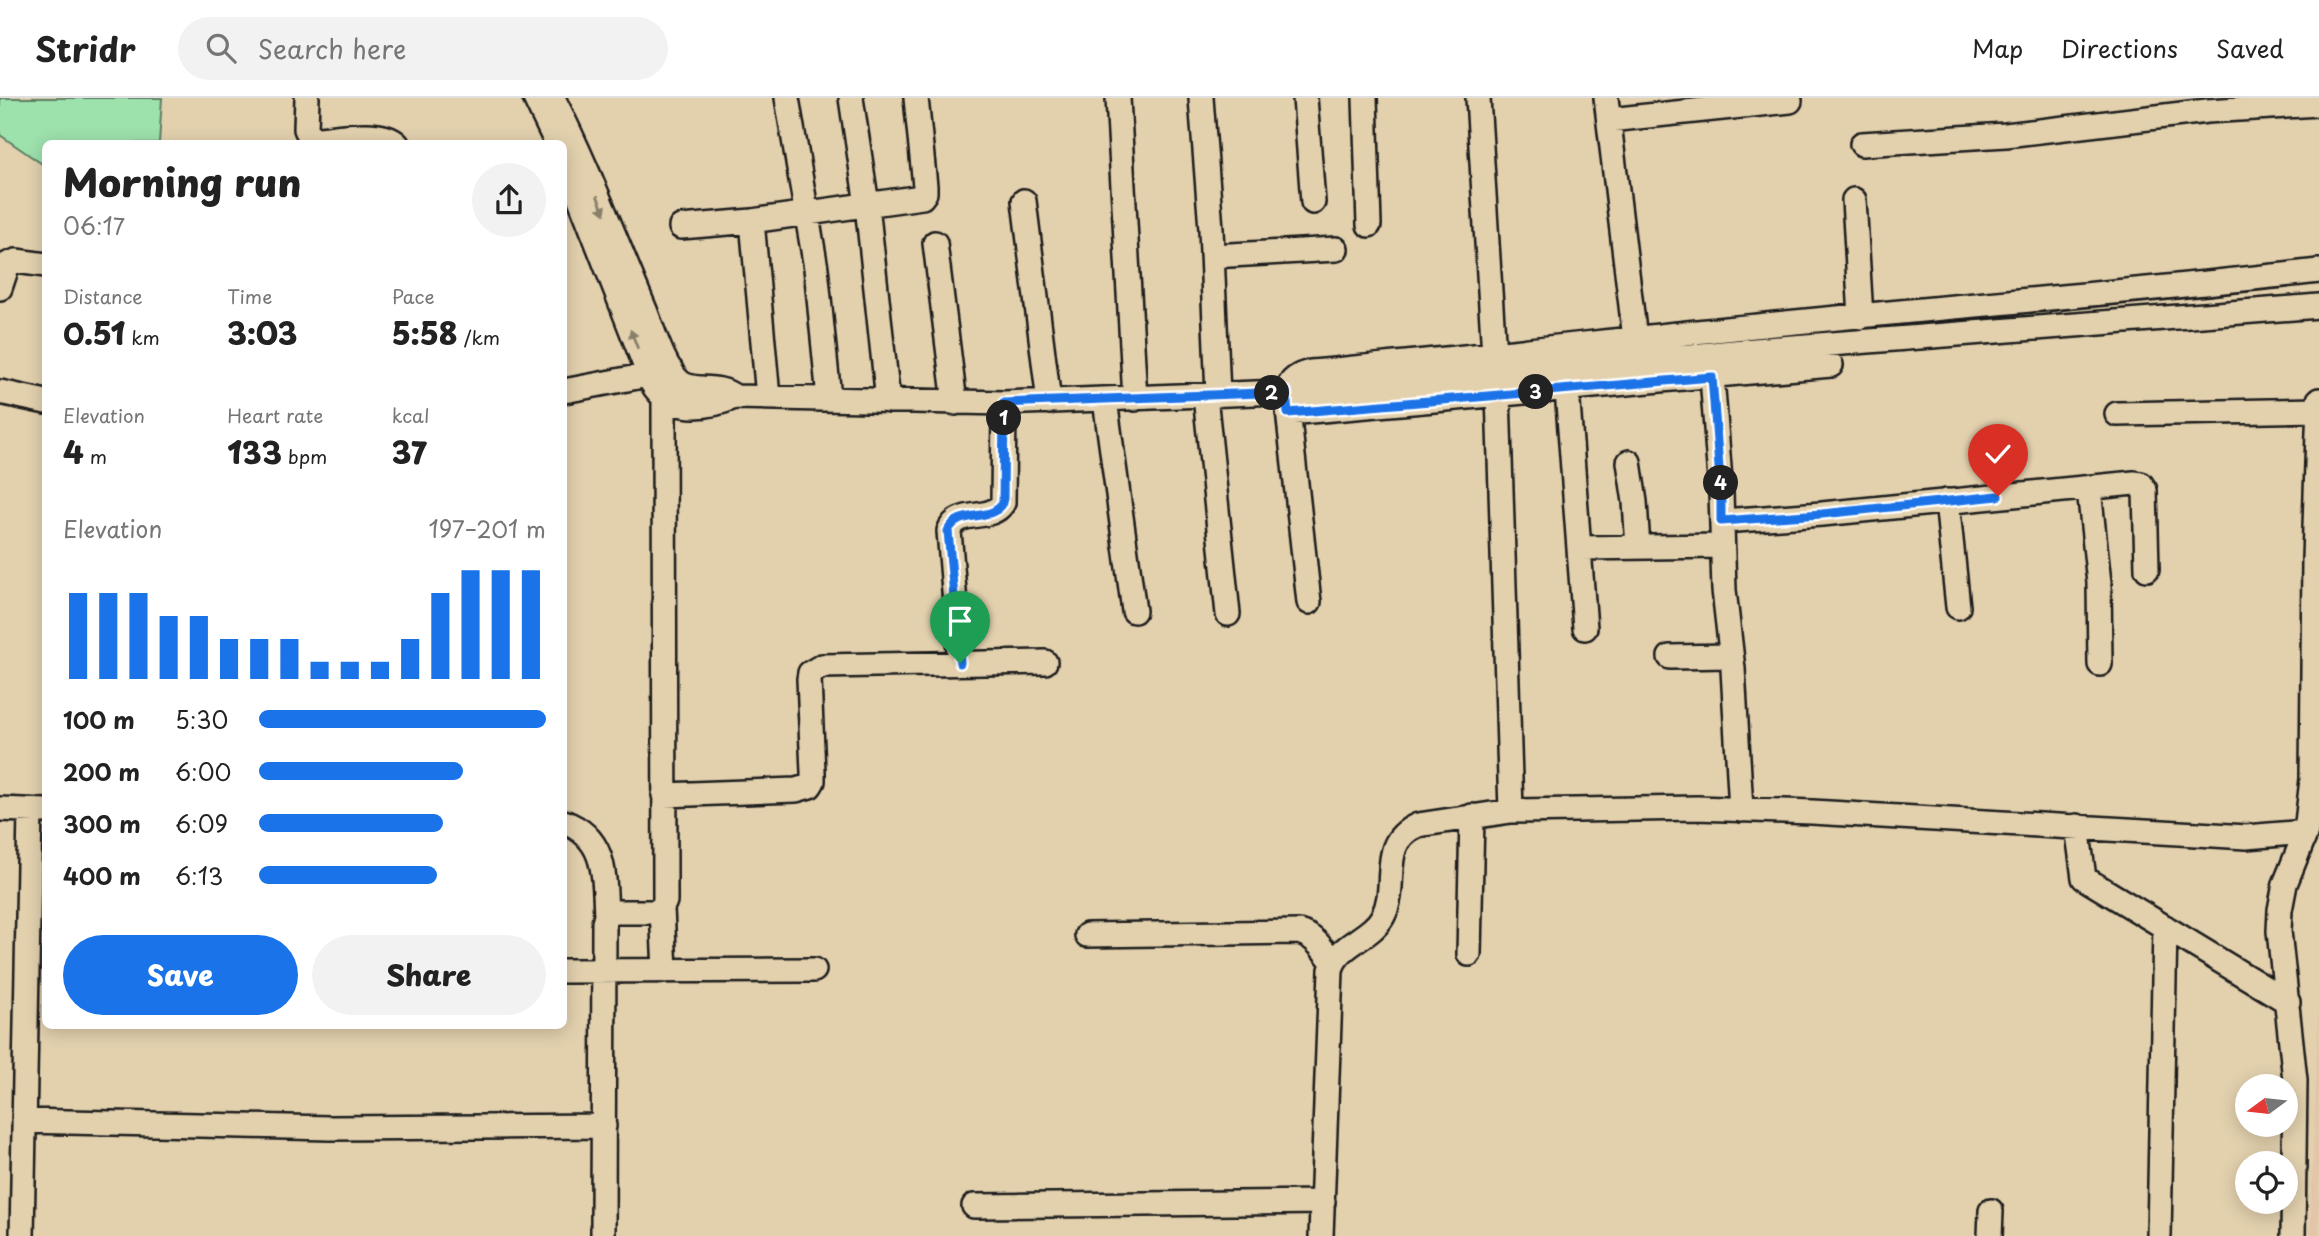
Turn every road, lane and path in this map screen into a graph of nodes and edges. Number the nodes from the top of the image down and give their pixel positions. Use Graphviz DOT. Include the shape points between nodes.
graph roads {
  1 [pos="307,98"];
  2 [pos="535,98"];
  3 [pos="553,98"];
  4 [pos="788,98"];
  5 [pos="851,98"];
  6 [pos="916,98"];
  7 [pos="1118,98"];
  8 [pos="1201,98"];
  9 [pos="1305,98"];
  10 [pos="1365,98"];
  11 [pos="1478,98"];
  12 [pos="1790,101"];
  13 [pos="1727,103"];
  14 [pos="2319,104"];
  15 [pos="1607,109"];
  16 [pos="316,140"];
  17 [pos="328,140"];
  18 [pos="392,140"];
  19 [pos="555,140"];
  20 [pos="1862,144"];
  21 [pos="567,166"];
  22 [pos="1024,201"];
  23 [pos="1854,201"];
  24 [pos="1313,202"];
  25 [pos="867,205"];
  26 [pos="807,213"];
  27 [pos="752,221"];
  28 [pos="1368,225"];
  29 [pos="681,228"];
  30 [pos="936,243"];
  31 [pos="1336,249"];
  32 [pos="1212,256"];
  33 [pos="4,261"];
  34 [pos="42,264"];
  35 [pos="2319,271"];
  36 [pos="0,288"];
  37 [pos="2319,306"];
  38 [pos="1861,317"];
  39 [pos="1635,339"];
  40 [pos="1494,355"];
  41 [pos="1831,365"];
  42 [pos="671,370"];
  43 [pos="648,375"];
  44 [pos="1712,377"];
  45 [pos="567,390"];
  46 [pos="1567,390"];
  47 [pos="0,393"];
  48 [pos="1498,394"];
  49 [pos="1211,396"];
  50 [pos="735,397"];
  51 [pos="768,397"];
  52 [pos="829,398"];
  53 [pos="1135,399"];
  54 [pos="664,400"];
  55 [pos="1105,400"];
  56 [pos="2319,400"];
  57 [pos="42,401"];
  58 [pos="888,401"];
  59 [pos="955,402"];
  60 [pos="1049,402"];
  61 [pos="1004,403"];
  62 [pos="1287,403"];
  63 [pos="2319,410"];
  64 [pos="2117,414"];
  65 [pos="1629,462"];
  66 [pos="2089,489"];
  67 [pos="1947,501"];
  68 [pos="1721,521"];
  69 [pos="1722,546"];
  70 [pos="1638,547"];
  71 [pos="1580,548"];
  72 [pos="2147,569"];
  73 [pos="1309,603"];
  74 [pos="1958,607"];
  75 [pos="1134,611"];
  76 [pos="1228,614"];
  77 [pos="1585,628"];
  78 [pos="1731,656"];
  79 [pos="1670,657"];
  80 [pos="1045,662"];
  81 [pos="960,663"];
  82 [pos="2099,664"];
  83 [pos="664,795"];
  84 [pos="0,809"];
  85 [pos="1741,810"];
  86 [pos="38,811"];
  87 [pos="1511,811"];
  88 [pos="1472,817"];
  89 [pos="567,824"];
  90 [pos="2077,826"];
  91 [pos="2306,832"];
  92 [pos="662,908"];
  93 [pos="623,913"];
  94 [pos="2165,927"];
  95 [pos="1087,935"];
  96 [pos="1469,954"];
  97 [pos="1333,962"];
  98 [pos="37,967"];
  99 [pos="814,970"];
  100 [pos="567,971"];
  101 [pos="623,971"];
  102 [pos="665,971"];
  103 [pos="2288,1002"];
  104 [pos="24,1121"];
  105 [pos="604,1126"];
  106 [pos="1323,1202"];
  107 [pos="974,1206"];
  108 [pos="1991,1211"];
  109 [pos="22,1236"];
  110 [pos="603,1236"];
  111 [pos="1321,1236"];
  112 [pos="1990,1236"];
  113 [pos="2159,1236"];
  114 [pos="2293,1236"];
  1 -- 16 [label="street" via="306,129"];
  2 -- 19 [label="street"];
  3 -- 42 [label="street, one-way"];
  4 -- 26 [label="street"];
  5 -- 25 [label="street"];
  6 -- 25 [label="street" via="925,193 915,199"];
  7 -- 53 [label="street"];
  8 -- 32 [label="street"];
  9 -- 24 [label="street"];
  10 -- 28 [label="street"];
  11 -- 40 [label="street"];
  12 -- 13 [label="street"];
  13 -- 15 [label="street"];
  14 -- 20 [label="street" via="2207,111 2006,135"];
  15 -- 39 [label="street"];
  17 -- 18 [label="street" via="379,135"];
  43 -- 21 [label="street, one-way"];
  22 -- 60 [label="street"];
  23 -- 38 [label="street"];
  25 -- 26 [label="street"];
  25 -- 58 [label="street"];
  26 -- 27 [label="street"];
  26 -- 52 [label="street"];
  27 -- 29 [label="street"];
  27 -- 51 [label="street"];
  30 -- 59 [label="street"];
  31 -- 32 [label="street"];
  32 -- 49 [label="street"];
  33 -- 34 [label="street"];
  33 -- 36 [label="street"];
  35 -- 38 [label="street"];
  37 -- 62 [label="street" via="1327,390"];
  38 -- 39 [label="street"];
  39 -- 40 [label="street"];
  40 -- 62 [label="street" via="1311,372 1290,382"];
  41 -- 44 [label="street"];
  42 -- 50 [label="street" via="686,386 721,388"];
  42 -- 54 [label="street"];
  43 -- 45 [label="street"];
  43 -- 54 [label="street"];
  44 -- 46 [label="street"];
  44 -- 68 [label="street"];
  46 -- 48 [label="street"];
  46 -- 71 [label="street"];
  47 -- 57 [label="street"];
  48 -- 62 [label="street"];
  48 -- 87 [label="street"];
  49 -- 53 [label="street"];
  49 -- 62 [label="street"];
  49 -- 76 [label="street"];
  50 -- 51 [label="street"];
  50 -- 54 [label="street" via="705,405"];
  51 -- 52 [label="street"];
  52 -- 58 [label="street"];
  53 -- 55 [label="street"];
  54 -- 83 [label="street"];
  55 -- 60 [label="street"];
  55 -- 75 [label="street"];
  56 -- 63 [label="street"];
  58 -- 59 [label="street"];
  59 -- 61 [label="street"];
  60 -- 61 [label="street"];
  61 -- 81 [label="street" via="1003,503 993,512 957,519 948,531"];
  62 -- 73 [label="street"];
  63 -- 64 [label="street"];
  63 -- 91 [label="street" via="2312,779"];
  65 -- 70 [label="street"];
  66 -- 67 [label="street"];
  66 -- 72 [label="street" via="2141,484 2146,497"];
  66 -- 82 [label="street" via="2099,583"];
  67 -- 68 [label="street"];
  67 -- 74 [label="street"];
  68 -- 69 [label="street"];
  69 -- 70 [label="street"];
  69 -- 78 [label="street"];
  70 -- 71 [label="street"];
  71 -- 77 [label="street"];
  78 -- 79 [label="street"];
  78 -- 85 [label="street"];
  80 -- 81 [label="street"];
  81 -- 83 [label="street" via="815,668 809,679 810,786"];
  83 -- 92 [label="street"];
  84 -- 86 [label="street"];
  85 -- 87 [label="street"];
  85 -- 90 [label="street"];
  86 -- 98 [label="street"];
  87 -- 88 [label="street"];
  88 -- 96 [label="street"];
  88 -- 97 [label="street" via="1406,830 1392,854 1383,917"];
  89 -- 93 [label="street" via="595,845"];
  90 -- 91 [label="street" via="2246,836"];
  90 -- 94 [label="street" via="2084,877"];
  91 -- 103 [label="street" via="2280,910"];
  92 -- 93 [label="street"];
  92 -- 102 [label="street"];
  93 -- 101 [label="street" via="604,923"];
  94 -- 103 [label="street"];
  94 -- 113 [label="street"];
  95 -- 97 [label="street" via="1299,932 1315,940"];
  97 -- 106 [label="street"];
  98 -- 104 [label="street"];
  99 -- 102 [label="street"];
  100 -- 101 [label="street"];
  101 -- 102 [label="street"];
  101 -- 105 [label="street"];
  103 -- 114 [label="street" via="2295,1080"];
  104 -- 105 [label="street" via="330,1128"];
  104 -- 109 [label="street"];
  105 -- 110 [label="street"];
  106 -- 107 [label="street"];
  106 -- 111 [label="street"];
  108 -- 112 [label="street"];
}
